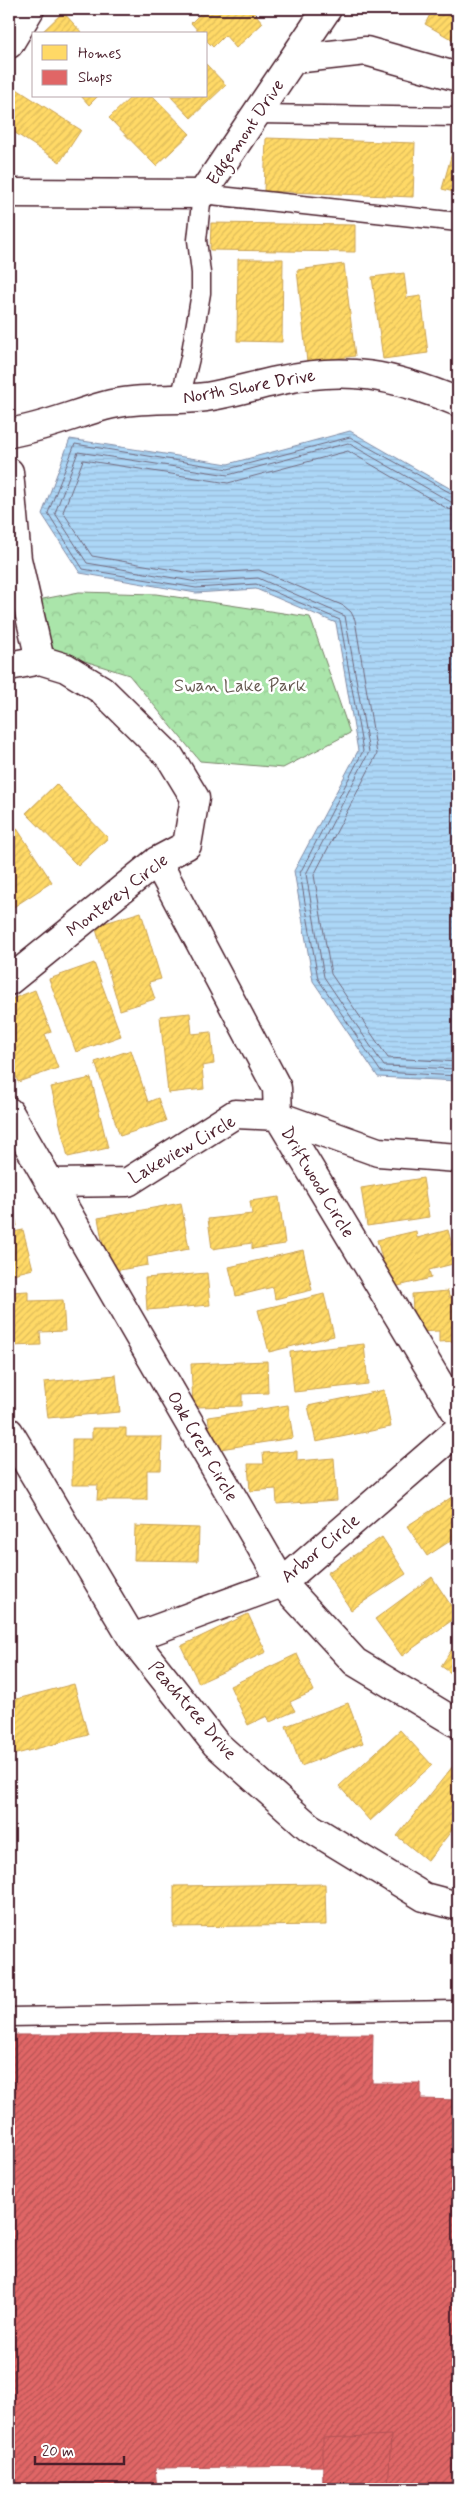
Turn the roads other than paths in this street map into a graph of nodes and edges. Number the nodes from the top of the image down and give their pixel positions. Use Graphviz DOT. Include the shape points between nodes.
graph roads {
  1 [pos="30,9"];
  2 [pos="327,9"];
  3 [pos="9,44"];
  4 [pos="294,59"];
  5 [pos="458,77"];
  6 [pos="257,114"];
  7 [pos="458,117"];
  8 [pos="9,193"];
  9 [pos="202,194"];
  10 [pos="458,222"];
  11 [pos="180,399"];
  12 [pos="458,402"];
  13 [pos="9,433"];
  14 [pos="9,472"];
  15 [pos="40,660"];
  16 [pos="9,666"];
  17 [pos="157,861"];
  18 [pos="9,981"];
  19 [pos="9,1112"];
  20 [pos="278,1116"];
  21 [pos="458,1158"];
  22 [pos="50,1183"];
  23 [pos="458,1415"];
  24 [pos="458,1430"];
  25 [pos="9,1432"];
  26 [pos="282,1583"];
  27 [pos="132,1638"];
  28 [pos="458,1723"];
  29 [pos="458,1906"];
  30 [pos="458,2010"];
  31 [pos="9,2017"];
  1 -- 3 [label="street"];
  2 -- 4 [label="street, Edgemont Drive"];
  4 -- 5 [label="street" via="366,51"];
  4 -- 6 [label="street, Edgemont Drive"];
  6 -- 7 [label="lane"];
  6 -- 9 [label="street, Edgemont Drive"];
  8 -- 9 [label="street, Edgemont Drive"];
  9 -- 10 [label="lane"];
  9 -- 11 [label="lane" via="197,240 201,293"];
  11 -- 12 [label="street, North Shore Drive" via="238,392 325,373 356,373 409,383"];
  11 -- 13 [label="street, North Shore Drive" via="112,404 38,428"];
  14 -- 15 [label="street" via="17,559"];
  15 -- 16 [label="street, Monterey Circle"];
  15 -- 17 [label="street, Monterey Circle" via="66,668 102,690 170,757 195,798 187,845"];
  17 -- 18 [label="street, Monterey Circle"];
  17 -- 20 [label="street, Driftwood Circle" via="277,1088"];
  19 -- 22 [label="street, Oak Crest Circle"];
  20 -- 21 [label="street, Lakeview Circle" via="378,1152"];
  20 -- 22 [label="street, Lakeview Circle" via="235,1114 128,1182"];
  20 -- 23 [label="street, Driftwood Circle"];
  22 -- 26 [label="street, Oak Crest Circle"];
  24 -- 26 [label="street, Arbor Circle"];
  25 -- 27 [label="street, Peachtree Drive"];
  26 -- 27 [label="street, Arbor Circle"];
  26 -- 28 [label="street, Oak Crest Circle" via="355,1662"];
  27 -- 29 [label="street, Peachtree Drive" via="216,1744 309,1827 424,1897"];
  30 -- 31 [label="lane"];
}
